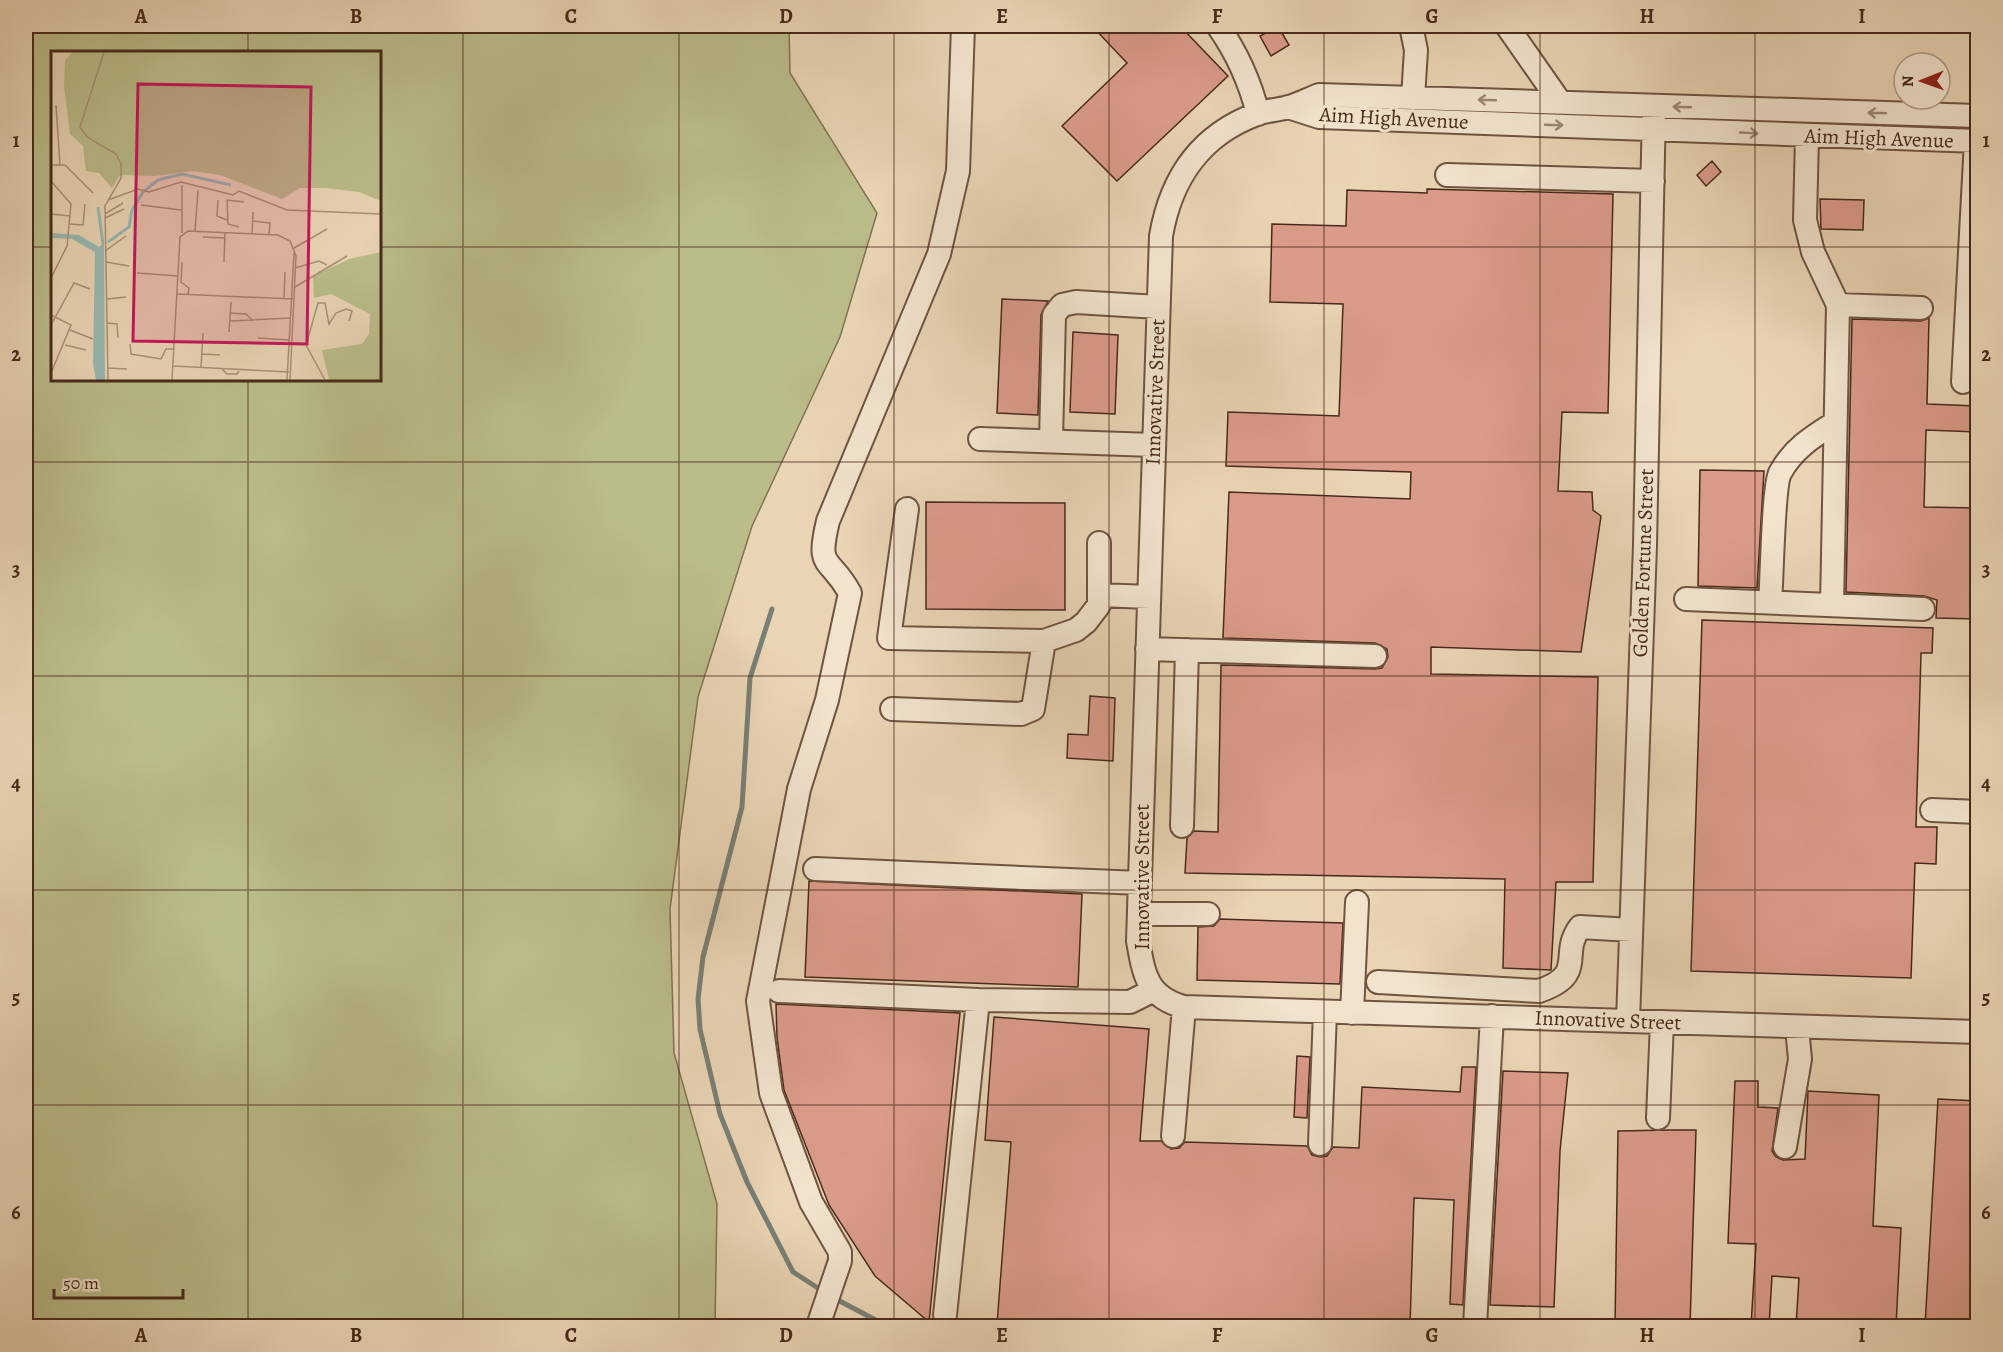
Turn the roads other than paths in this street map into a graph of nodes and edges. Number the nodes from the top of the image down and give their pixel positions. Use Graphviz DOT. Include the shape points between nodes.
graph roads {
  1 [pos="963,26"];
  2 [pos="1218,26"];
  3 [pos="1411,26"];
  4 [pos="1507,26"];
  5 [pos="1413,98"];
  6 [pos="1560,102"];
  7 [pos="1288,107"];
  8 [pos="1258,114"];
  9 [pos="1977,116"];
  10 [pos="1653,117"];
  11 [pos="1807,136"];
  12 [pos="1977,141"];
  13 [pos="1447,175"];
  14 [pos="1653,181"];
  15 [pos="1838,305"];
  16 [pos="1158,307"];
  17 [pos="1921,308"];
  18 [pos="1963,382"];
  19 [pos="1833,424"];
  20 [pos="980,439"];
  21 [pos="1051,441"];
  22 [pos="1153,445"];
  23 [pos="907,509"];
  24 [pos="1099,543"];
  25 [pos="1098,595"];
  26 [pos="1149,597"];
  27 [pos="1686,599"];
  28 [pos="1770,602"];
  29 [pos="1832,605"];
  30 [pos="1923,609"];
  31 [pos="1044,641"];
  32 [pos="1147,649"];
  33 [pos="1187,650"];
  34 [pos="1375,656"];
  35 [pos="892,709"];
  36 [pos="1932,810"];
  37 [pos="1977,812"];
  38 [pos="1182,826"];
  39 [pos="815,869"];
  40 [pos="1140,883"];
  41 [pos="1357,902"];
  42 [pos="1138,914"];
  43 [pos="1208,914"];
  44 [pos="1631,930"];
  45 [pos="1378,982"];
  46 [pos="1401,983"];
  47 [pos="779,991"];
  48 [pos="1152,991"];
  49 [pos="978,1000"];
  50 [pos="1184,1006"];
  51 [pos="1325,1012"];
  52 [pos="1352,1013"];
  53 [pos="1401,1015"];
  54 [pos="1492,1016"];
  55 [pos="1628,1021"];
  56 [pos="1662,1022"];
  57 [pos="1797,1028"];
  58 [pos="1977,1032"];
  59 [pos="1659,1118"];
  60 [pos="1173,1136"];
  61 [pos="1320,1144"];
  62 [pos="1785,1147"];
  63 [pos="945,1315"];
  64 [pos="818,1326"];
  65 [pos="1475,1326"];
  1 -- 64 [label="street" via="958,171 939,254 828,521 822,547 824,561 842,578 850,593 827,700 799,789 759,1001 771,1093 811,1202 837,1242 840,1261"];
  2 -- 8 [label="street" via="1251,86"];
  3 -- 5 [label="street" via="1416,50"];
  4 -- 6 [label="street"];
  6 -- 5 [label="street, Aim High Avenue, one-way"];
  5 -- 7 [label="street, Aim High Avenue" via="1319,95"];
  6 -- 10 [label="street, Aim High Avenue"];
  7 -- 8 [label="street, Innovative Street"];
  7 -- 10 [label="street, Aim High Avenue, one-way" via="1319,117"];
  8 -- 16 [label="street, Innovative Street" via="1206,142 1178,180 1166,207 1161,236"];
  9 -- 10 [label="street, Aim High Avenue, one-way"];
  10 -- 11 [label="street, Aim High Avenue, one-way"];
  10 -- 14 [label="street, Golden Fortune Street"];
  11 -- 12 [label="street, Aim High Avenue"];
  11 -- 15 [label="street" via="1805,220 1813,252"];
  12 -- 18 [label="street"];
  13 -- 14 [label="street"];
  14 -- 44 [label="street, Golden Fortune Street"];
  15 -- 17 [label="street"];
  15 -- 19 [label="street"];
  16 -- 21 [label="street" via="1076,302 1062,305 1054,315"];
  16 -- 22 [label="street, Innovative Street"];
  19 -- 28 [label="street" via="1792,454 1778,476"];
  19 -- 29 [label="street"];
  20 -- 21 [label="street"];
  21 -- 22 [label="street"];
  22 -- 26 [label="street, Innovative Street"];
  23 -- 31 [label="street" via="889,638"];
  24 -- 25 [label="street"];
  25 -- 26 [label="street"];
  25 -- 31 [label="street" via="1099,605 1086,622 1076,630"];
  26 -- 32 [label="street, Innovative Street"];
  27 -- 28 [label="street"];
  28 -- 29 [label="street"];
  29 -- 30 [label="street"];
  31 -- 35 [label="street" via="1033,709 1021,714"];
  32 -- 33 [label="street"];
  32 -- 40 [label="street, Innovative Street"];
  33 -- 34 [label="street"];
  33 -- 38 [label="street"];
  36 -- 37 [label="street"];
  39 -- 40 [label="street"];
  40 -- 42 [label="street, Innovative Street"];
  41 -- 52 [label="street"];
  42 -- 43 [label="street"];
  42 -- 48 [label="street, Innovative Street" via="1142,967"];
  44 -- 46 [label="street" via="1580,927 1573,937 1572,967 1557,985 1539,992"];
  44 -- 55 [label="street, Golden Fortune Street"];
  45 -- 46 [label="street"];
  46 -- 53 [label="street"];
  47 -- 49 [label="street"];
  48 -- 49 [label="street" via="1130,1002"];
  48 -- 50 [label="street, Innovative Street" via="1168,1002"];
  49 -- 63 [label="street"];
  50 -- 51 [label="street, Innovative Street"];
  50 -- 60 [label="street"];
  51 -- 52 [label="street, Innovative Street"];
  51 -- 61 [label="street"];
  52 -- 53 [label="street, Innovative Street"];
  53 -- 54 [label="street, Innovative Street"];
  54 -- 55 [label="street, Innovative Street"];
  54 -- 65 [label="street"];
  55 -- 56 [label="street, Innovative Street"];
  56 -- 57 [label="street, Innovative Street"];
  56 -- 59 [label="street"];
  57 -- 58 [label="street, Innovative Street"];
  57 -- 62 [label="street" via="1800,1059"];
}
